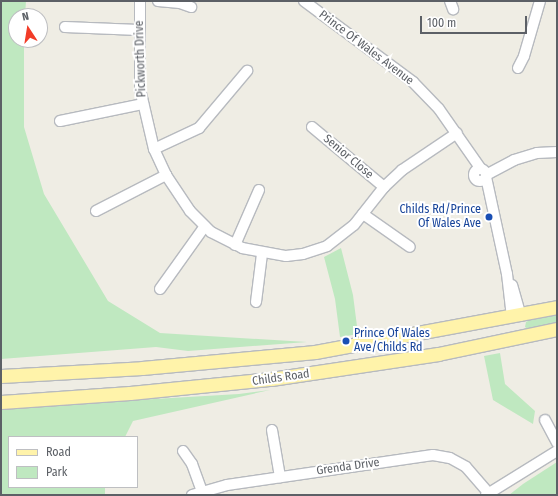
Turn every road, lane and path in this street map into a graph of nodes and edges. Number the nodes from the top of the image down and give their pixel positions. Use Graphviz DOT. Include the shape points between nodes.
graph roads {
  1 [pos="140,1"];
  2 [pos="158,1"];
  3 [pos="304,1"];
  4 [pos="540,1"];
  5 [pos="191,7"];
  6 [pos="65,27"];
  7 [pos="139,30"];
  8 [pos="518,68"];
  9 [pos="247,71"];
  10 [pos="143,104"];
  11 [pos="60,121"];
  12 [pos="312,127"];
  13 [pos="457,133"];
  14 [pos="154,149"];
  15 [pos="557,152"];
  16 [pos="482,174"];
  17 [pos="166,175"];
  18 [pos="384,187"];
  19 [pos="260,190"];
  20 [pos="96,211"];
  21 [pos="363,214"];
  22 [pos="205,226"];
  23 [pos="235,245"];
  24 [pos="410,247"];
  25 [pos="262,254"];
  26 [pos="160,289"];
  27 [pos="256,302"];
  28 [pos="557,308"];
  29 [pos="517,316"];
  30 [pos="557,329"];
  31 [pos="520,337"];
  32 [pos="240,360"];
  33 [pos="349,368"];
  34 [pos="1,376"];
  35 [pos="1,402"];
  36 [pos="545,420"];
  37 [pos="272,430"];
  38 [pos="557,443"];
  39 [pos="183,451"];
  40 [pos="557,451"];
  41 [pos="280,477"];
  42 [pos="202,491"];
  43 [pos="489,494"];
  44 [pos="192,495"];
  1 -- 7 [label="street, Pickworth Drive"];
  2 -- 5 [label="street"];
  3 -- 13 [label="street, Prince Of Wales Avenue" via="413,82 439,109"];
  4 -- 8 [label="street" via="527,48"];
  6 -- 7 [label="street"];
  7 -- 10 [label="street, Pickworth Drive"];
  9 -- 14 [label="street" via="199,128"];
  10 -- 11 [label="street"];
  10 -- 14 [label="street, Pickworth Drive"];
  12 -- 18 [label="street, Senior Close"];
  13 -- 16 [label="street, Prince Of Wales Avenue"];
  13 -- 18 [label="street, Pickworth Drive" via="402,170"];
  14 -- 17 [label="street, Pickworth Drive"];
  15 -- 16 [label="street" via="526,156"];
  16 -- 29 [label="street, Prince Of Wales Avenue" via="490,198"];
  17 -- 20 [label="street"];
  17 -- 22 [label="street, Pickworth Drive" via="184,204"];
  18 -- 21 [label="street, Pickworth Drive"];
  19 -- 23 [label="street"];
  21 -- 24 [label="street"];
  21 -- 25 [label="street, Pickworth Drive" via="348,232 327,246 296,255"];
  22 -- 23 [label="street, Pickworth Drive"];
  22 -- 26 [label="street"];
  23 -- 25 [label="street, Pickworth Drive"];
  25 -- 27 [label="street"];
  28 -- 29 [label="main road, Childs Road"];
  29 -- 31 [label="main road, Prince Of Wales Avenue"];
  29 -- 32 [label="main road, Childs Road" via="315,352"];
  30 -- 31 [label="main road, Childs Road"];
  31 -- 33 [label="main road, Childs Road" via="438,354"];
  32 -- 33 [label="main road" via="240,371 247,376"];
  32 -- 34 [label="main road, Childs Road"];
  33 -- 35 [label="main road, Childs Road" via="203,387"];
  36 -- 38 [label="street"];
  37 -- 41 [label="street"];
  39 -- 42 [label="street" via="192,464"];
  40 -- 43 [label="street"];
  41 -- 42 [label="street, Grenda Drive"];
  41 -- 43 [label="street, Grenda Drive" via="433,455 450,458 466,467"];
  42 -- 44 [label="street, Grenda Drive"];
}
